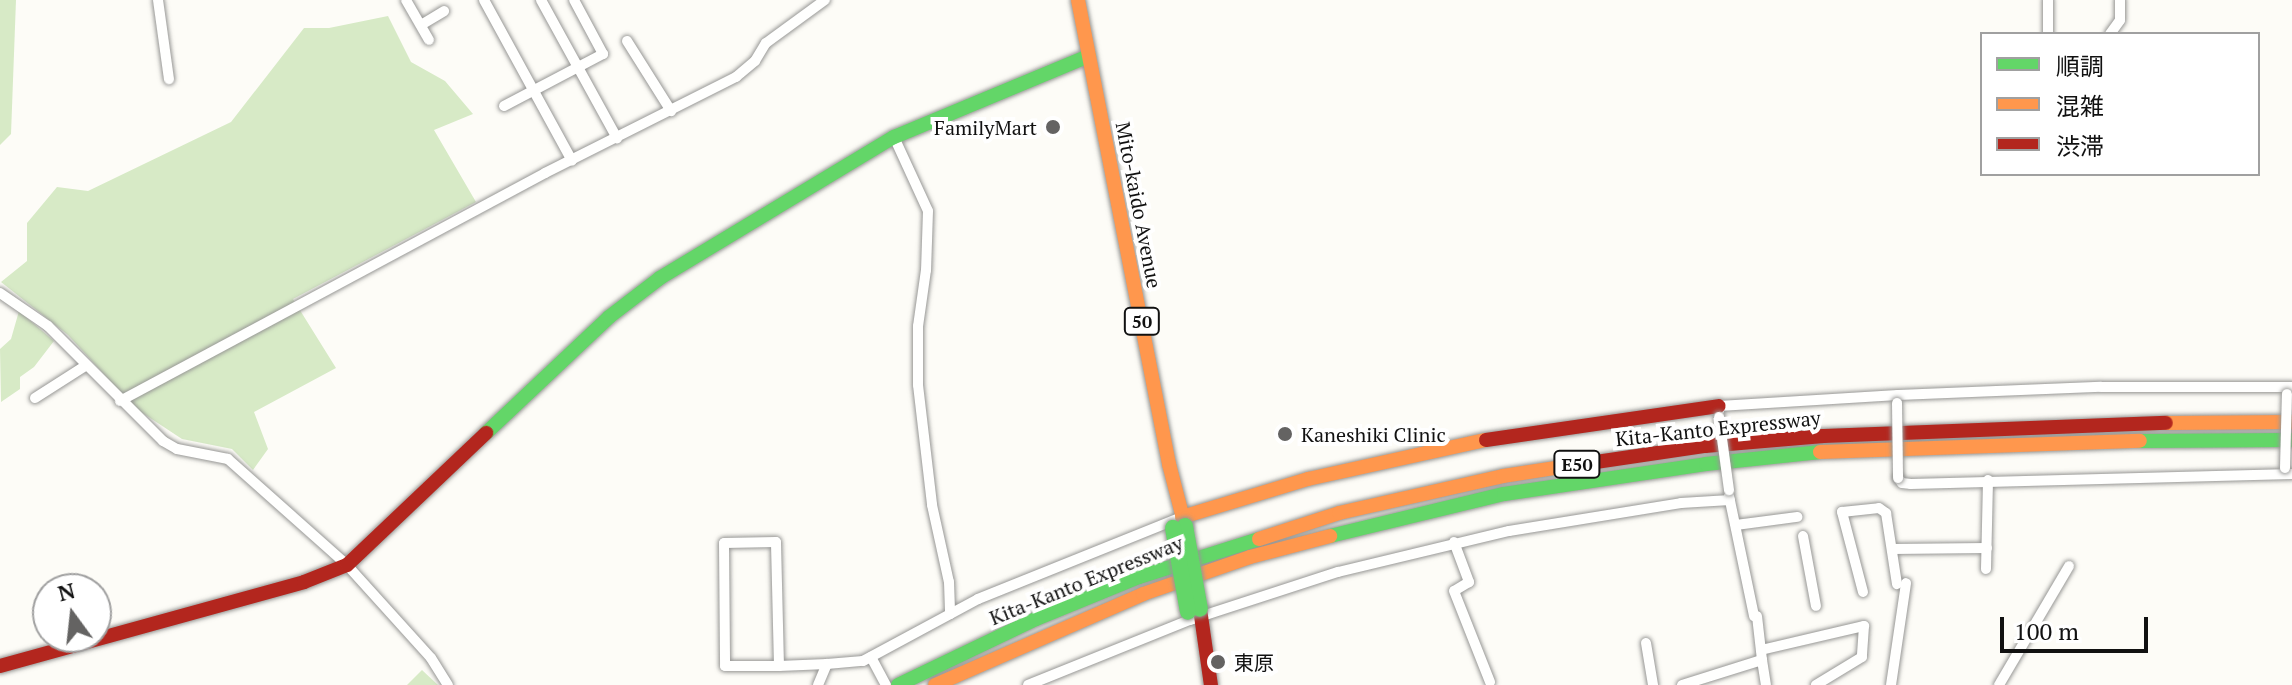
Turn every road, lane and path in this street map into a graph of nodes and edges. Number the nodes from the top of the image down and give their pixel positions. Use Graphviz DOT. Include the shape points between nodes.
graph roads {
  1 [pos="158,0"];
  2 [pos="406,0"];
  3 [pos="484,0"];
  4 [pos="541,0"];
  5 [pos="574,0"];
  6 [pos="825,0"];
  7 [pos="1078,0"];
  8 [pos="2048,0"];
  9 [pos="2120,0"];
  10 [pos="444,11"];
  11 [pos="421,25"];
  12 [pos="2048,32"];
  13 [pos="2111,32"];
  14 [pos="429,40"];
  15 [pos="627,41"];
  16 [pos="1089,56"];
  17 [pos="579,67"];
  18 [pos="169,79"];
  19 [pos="533,92"];
  20 [pos="504,106"];
  21 [pos="671,111"];
  22 [pos="894,137"];
  23 [pos="617,138"];
  24 [pos="572,161"];
  25 [pos="0,293"];
  26 [pos="85,366"];
  27 [pos="2289,390"];
  28 [pos="35,398"];
  29 [pos="1897,399"];
  30 [pos="120,401"];
  31 [pos="1719,412"];
  32 [pos="2292,422"];
  33 [pos="2292,440"];
  34 [pos="2287,472"];
  35 [pos="1988,480"];
  36 [pos="1729,495"];
  37 [pos="1797,517"];
  38 [pos="1178,523"];
  39 [pos="1736,525"];
  40 [pos="1803,536"];
  41 [pos="1454,542"];
  42 [pos="1987,548"];
  43 [pos="1892,549"];
  44 [pos="347,565"];
  45 [pos="2069,566"];
  46 [pos="1986,569"];
  47 [pos="1863,592"];
  48 [pos="1816,606"];
  49 [pos="950,614"];
  50 [pos="1195,615"];
  51 [pos="1646,643"];
  52 [pos="1762,655"];
  53 [pos="873,661"];
  54 [pos="827,664"];
  55 [pos="0,666"];
  56 [pos="779,666"];
  57 [pos="1490,682"];
  58 [pos="448,685"];
  59 [pos="818,685"];
  60 [pos="886,685"];
  61 [pos="898,685"];
  62 [pos="935,685"];
  63 [pos="1028,685"];
  64 [pos="1211,685"];
  65 [pos="1653,685"];
  66 [pos="1682,685"];
  67 [pos="1766,685"];
  68 [pos="1816,685"];
  69 [pos="1891,685"];
  70 [pos="1999,685"];
  1 -- 18 [label="street"];
  2 -- 11 [label="street"];
  3 -- 19 [label="street"];
  4 -- 17 [label="street"];
  5 -- 17 [label="street" via="603,54"];
  6 -- 21 [label="street" via="766,43 736,77"];
  7 -- 16 [label="main road, Mito-kaido Avenue / 50"];
  8 -- 12 [label="street"];
  9 -- 13 [label="street" via="2120,20"];
  10 -- 11 [label="street"];
  11 -- 14 [label="street"];
  15 -- 21 [label="street"];
  16 -- 22 [label="main road"];
  16 -- 38 [label="main road, Mito-kaido Avenue / 50"];
  17 -- 19 [label="street"];
  17 -- 23 [label="street"];
  19 -- 20 [label="street"];
  19 -- 24 [label="street"];
  21 -- 23 [label="street"];
  22 -- 44 [label="main road" via="634,295"];
  22 -- 49 [label="street" via="928,211 917,370"];
  23 -- 24 [label="street"];
  24 -- 30 [label="street"];
  25 -- 26 [label="street" via="48,326"];
  26 -- 28 [label="street"];
  26 -- 30 [label="street"];
  27 -- 29 [label="street" via="2101,387"];
  27 -- 34 [label="street, bridge"];
  29 -- 31 [label="street"];
  29 -- 35 [label="street, bridge" via="1902,483"];
  30 -- 44 [label="street" via="177,449 228,459"];
  31 -- 36 [label="street, bridge"];
  31 -- 38 [label="main road" via="1563,426 1429,450 1308,479"];
  32 -- 61 [label="main road, Kita-Kanto Expressway / E50" via="2072,424 1824,436 1705,446 1503,476 1339,513 1139,577"];
  33 -- 62 [label="main road, Kita-Kanto Expressway / E50" via="2072,441 1825,452 1504,494 1250,557 1128,600"];
  34 -- 35 [label="street"];
  35 -- 42 [label="street"];
  36 -- 39 [label="street"];
  36 -- 41 [label="street"];
  37 -- 39 [label="street"];
  38 -- 49 [label="street" via="1033,574"];
  38 -- 50 [label="main road, Mito-kaido Avenue / 50, bridge"];
  39 -- 52 [label="street"];
  40 -- 48 [label="street"];
  41 -- 50 [label="street"];
  41 -- 57 [label="street" via="1469,582 1454,591"];
  42 -- 43 [label="street"];
  42 -- 46 [label="street"];
  43 -- 47 [label="street" via="1886,513 1879,508 1842,512"];
  43 -- 69 [label="street" via="1901,583"];
  44 -- 55 [label="main road" via="304,582"];
  44 -- 58 [label="street" via="431,658"];
  45 -- 70 [label="street"];
  49 -- 53 [label="street"];
  50 -- 63 [label="street"];
  50 -- 64 [label="main road, Mito-kaido Avenue / 50"];
  51 -- 65 [label="street"];
  52 -- 66 [label="street"];
  52 -- 67 [label="street"];
  52 -- 68 [label="street" via="1864,626 1862,657"];
  53 -- 54 [label="street"];
  53 -- 60 [label="street"];
  54 -- 56 [label="street"];
  54 -- 59 [label="street"];
  56 -- 56 [label="street" via="776,542 724,543 725,666"];
}
